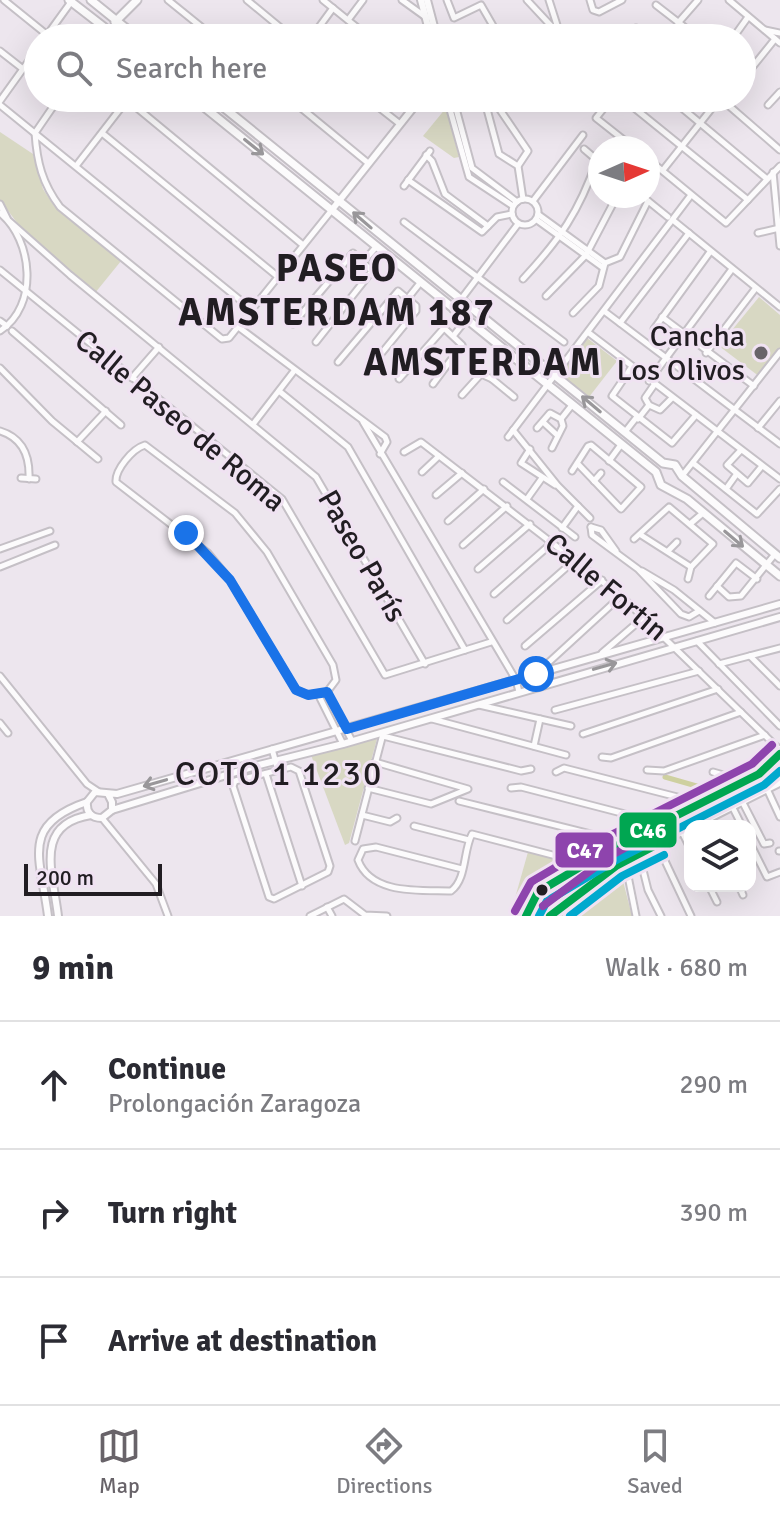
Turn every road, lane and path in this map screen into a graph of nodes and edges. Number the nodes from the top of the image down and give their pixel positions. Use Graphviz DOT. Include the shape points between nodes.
graph roads {
  1 [pos="4,0"];
  2 [pos="91,0"];
  3 [pos="137,0"];
  4 [pos="168,0"];
  5 [pos="247,0"];
  6 [pos="323,0"];
  7 [pos="363,0"];
  8 [pos="402,0"];
  9 [pos="421,0"];
  10 [pos="427,0"];
  11 [pos="447,0"];
  12 [pos="527,0"];
  13 [pos="549,0"];
  14 [pos="590,0"];
  15 [pos="622,0"];
  16 [pos="667,0"];
  17 [pos="698,0"];
  18 [pos="71,1"];
  19 [pos="730,2"];
  20 [pos="333,8"];
  21 [pos="748,17"];
  22 [pos="429,18"];
  23 [pos="116,20"];
  24 [pos="348,20"];
  25 [pos="678,23"];
  26 [pos="33,24"];
  27 [pos="56,24"];
  28 [pos="100,24"];
  29 [pos="113,24"];
  30 [pos="121,24"];
  31 [pos="198,24"];
  32 [pos="275,24"];
  33 [pos="321,24"];
  34 [pos="353,24"];
  35 [pos="430,24"];
  36 [pos="431,24"];
  37 [pos="492,24"];
  38 [pos="549,24"];
  39 [pos="557,24"];
  40 [pos="743,24"];
  41 [pos="765,30"];
  42 [pos="780,33"];
  43 [pos="778,41"];
  44 [pos="0,51"];
  45 [pos="756,65"];
  46 [pos="23,69"];
  47 [pos="780,92"];
  48 [pos="0,103"];
  49 [pos="768,105"];
  50 [pos="49,112"];
  51 [pos="117,112"];
  52 [pos="142,112"];
  53 [pos="210,112"];
  54 [pos="229,112"];
  55 [pos="306,112"];
  56 [pos="385,112"];
  57 [pos="410,112"];
  58 [pos="454,112"];
  59 [pos="488,112"];
  60 [pos="502,112"];
  61 [pos="600,112"];
  62 [pos="640,112"];
  63 [pos="688,112"];
  64 [pos="709,112"];
  65 [pos="736,112"];
  66 [pos="701,122"];
  67 [pos="400,124"];
  68 [pos="35,133"];
  69 [pos="102,133"];
  70 [pos="583,135"];
  71 [pos="619,136"];
  72 [pos="682,146"];
  73 [pos="584,149"];
  74 [pos="780,150"];
  75 [pos="588,152"];
  76 [pos="368,163"];
  77 [pos="76,166"];
  78 [pos="518,166"];
  79 [pos="780,166"];
  80 [pos="660,168"];
  81 [pos="663,170"];
  82 [pos="773,172"];
  83 [pos="767,179"];
  84 [pos="588,187"];
  85 [pos="691,195"];
  86 [pos="748,200"];
  87 [pos="340,201"];
  88 [pos="533,201"];
  89 [pos="518,202"];
  90 [pos="0,204"];
  91 [pos="611,208"];
  92 [pos="644,208"];
  93 [pos="657,208"];
  94 [pos="331,211"];
  95 [pos="0,213"];
  96 [pos="512,214"];
  97 [pos="538,217"];
  98 [pos="671,219"];
  99 [pos="8,220"];
  100 [pos="404,222"];
  101 [pos="518,224"];
  102 [pos="488,226"];
  103 [pos="779,228"];
  104 [pos="689,233"];
  105 [pos="758,233"];
  106 [pos="562,235"];
  107 [pos="303,245"];
  108 [pos="780,246"];
  109 [pos="376,247"];
  110 [pos="710,252"];
  111 [pos="587,253"];
  112 [pos="363,262"];
  113 [pos="604,265"];
  114 [pos="732,269"];
  115 [pos="0,270"];
  116 [pos="277,276"];
  117 [pos="478,276"];
  118 [pos="523,279"];
  119 [pos="420,283"];
  120 [pos="755,289"];
  121 [pos="28,293"];
  122 [pos="546,296"];
  123 [pos="408,298"];
  124 [pos="461,300"];
  125 [pos="780,307"];
  126 [pos="251,309"];
  127 [pos="453,310"];
  128 [pos="604,311"];
  129 [pos="573,313"];
  130 [pos="662,317"];
  131 [pos="0,321"];
  132 [pos="465,321"];
  133 [pos="620,323"];
  134 [pos="293,324"];
  135 [pos="237,326"];
  136 [pos="9,328"];
  137 [pos="654,329"];
  138 [pos="0,331"];
  139 [pos="589,333"];
  140 [pos="454,335"];
  141 [pos="683,335"];
  142 [pos="316,342"];
  143 [pos="564,342"];
  144 [pos="159,347"];
  145 [pos="780,352"];
  146 [pos="706,353"];
  147 [pos="510,357"];
  148 [pos="667,358"];
  149 [pos="338,362"];
  150 [pos="0,368"];
  151 [pos="631,368"];
  152 [pos="294,371"];
  153 [pos="367,371"];
  154 [pos="554,374"];
  155 [pos="132,378"];
  156 [pos="399,379"];
  157 [pos="492,379"];
  158 [pos="652,383"];
  159 [pos="433,384"];
  160 [pos="566,384"];
  161 [pos="546,386"];
  162 [pos="754,386"];
  163 [pos="279,391"];
  164 [pos="462,395"];
  165 [pos="558,395"];
  166 [pos="514,397"];
  167 [pos="672,398"];
  168 [pos="780,401"];
  169 [pos="572,405"];
  170 [pos="649,405"];
  171 [pos="106,411"];
  172 [pos="735,411"];
  173 [pos="696,415"];
  174 [pos="637,418"];
  175 [pos="562,421"];
  176 [pos="363,422"];
  177 [pos="543,422"];
  178 [pos="254,423"];
  179 [pos="121,425"];
  180 [pos="537,428"];
  181 [pos="758,428"];
  182 [pos="513,430"];
  183 [pos="0,431"];
  184 [pos="625,432"];
  185 [pos="719,432"];
  186 [pos="557,435"];
  187 [pos="508,437"];
  188 [pos="77,443"];
  189 [pos="780,444"];
  190 [pos="620,446"];
  191 [pos="552,448"];
  192 [pos="530,449"];
  193 [pos="741,450"];
  194 [pos="404,452"];
  195 [pos="380,454"];
  196 [pos="439,456"];
  197 [pos="98,459"];
  198 [pos="609,461"];
  199 [pos="577,463"];
  200 [pos="663,463"];
  201 [pos="693,463"];
  202 [pos="762,466"];
  203 [pos="572,471"];
  204 [pos="422,472"];
  205 [pos="656,472"];
  206 [pos="462,473"];
  207 [pos="601,473"];
  208 [pos="736,475"];
  209 [pos="682,476"];
  210 [pos="21,478"];
  211 [pos="542,478"];
  212 [pos="780,479"];
  213 [pos="594,481"];
  214 [pos="503,482"];
  215 [pos="558,486"];
  216 [pos="484,489"];
  217 [pos="726,489"];
  218 [pos="780,489"];
  219 [pos="436,495"];
  220 [pos="527,499"];
  221 [pos="507,506"];
  222 [pos="578,506"];
  223 [pos="703,513"];
  224 [pos="590,518"];
  225 [pos="448,521"];
  226 [pos="530,524"];
  227 [pos="690,524"];
  228 [pos="562,528"];
  229 [pos="50,531"];
  230 [pos="641,535"];
  231 [pos="575,537"];
  232 [pos="634,539"];
  233 [pos="553,542"];
  234 [pos="677,542"];
  235 [pos="55,545"];
  236 [pos="463,545"];
  237 [pos="0,549"];
  238 [pos="616,551"];
  239 [pos="668,551"];
  240 [pos="778,556"];
  241 [pos="576,559"];
  242 [pos="767,566"];
  243 [pos="0,567"];
  244 [pos="691,567"];
  245 [pos="478,569"];
  246 [pos="638,569"];
  247 [pos="780,576"];
  248 [pos="688,579"];
  249 [pos="757,579"];
  250 [pos="602,580"];
  251 [pos="717,586"];
  252 [pos="494,594"];
  253 [pos="621,596"];
  254 [pos="709,596"];
  255 [pos="780,604"];
  256 [pos="699,611"];
  257 [pos="644,617"];
  258 [pos="780,617"];
  259 [pos="507,620"];
  260 [pos="715,623"];
  261 [pos="666,636"];
  262 [pos="696,640"];
  263 [pos="491,642"];
  264 [pos="675,645"];
  265 [pos="525,646"];
  266 [pos="780,648"];
  267 [pos="466,650"];
  268 [pos="600,655"];
  269 [pos="750,656"];
  270 [pos="576,662"];
  271 [pos="425,664"];
  272 [pos="718,664"];
  273 [pos="700,671"];
  274 [pos="579,673"];
  275 [pos="533,675"];
  276 [pos="0,676"];
  277 [pos="516,680"];
  278 [pos="780,686"];
  279 [pos="534,688"];
  280 [pos="718,689"];
  281 [pos="327,692"];
  282 [pos="519,692"];
  283 [pos="318,694"];
  284 [pos="477,704"];
  285 [pos="555,710"];
  286 [pos="741,712"];
  287 [pos="342,719"];
  288 [pos="430,719"];
  289 [pos="540,719"];
  290 [pos="333,722"];
  291 [pos="0,723"];
  292 [pos="779,723"];
  293 [pos="361,725"];
  294 [pos="571,726"];
  295 [pos="347,729"];
  296 [pos="338,732"];
  297 [pos="8,733"];
  298 [pos="384,733"];
  299 [pos="583,734"];
  300 [pos="765,735"];
  301 [pos="364,737"];
  302 [pos="352,741"];
  303 [pos="343,744"];
  304 [pos="534,746"];
  305 [pos="272,749"];
  306 [pos="780,752"];
  307 [pos="566,755"];
  308 [pos="602,757"];
  309 [pos="275,760"];
  310 [pos="375,762"];
  311 [pos="531,769"];
  312 [pos="278,770"];
  313 [pos="647,770"];
  314 [pos="556,772"];
  315 [pos="713,772"];
  316 [pos="266,774"];
  317 [pos="744,781"];
  318 [pos="780,782"];
  319 [pos="368,788"];
  320 [pos="511,788"];
  321 [pos="766,788"];
  322 [pos="99,792"];
  323 [pos="108,794"];
  324 [pos="459,801"];
  325 [pos="742,801"];
  326 [pos="87,802"];
  327 [pos="702,803"];
  328 [pos="732,806"];
  329 [pos="778,806"];
  330 [pos="112,810"];
  331 [pos="91,815"];
  332 [pos="362,815"];
  333 [pos="780,817"];
  334 [pos="102,818"];
  335 [pos="397,818"];
  336 [pos="711,820"];
  337 [pos="739,820"];
  338 [pos="661,823"];
  339 [pos="414,826"];
  340 [pos="684,830"];
  341 [pos="639,835"];
  342 [pos="470,837"];
  343 [pos="355,841"];
  344 [pos="623,842"];
  345 [pos="770,843"];
  346 [pos="657,844"];
  347 [pos="639,854"];
  348 [pos="756,855"];
  349 [pos="595,857"];
  350 [pos="625,861"];
  351 [pos="584,863"];
  352 [pos="462,869"];
  353 [pos="780,872"];
  354 [pos="302,886"];
  355 [pos="712,892"];
  356 [pos="742,892"];
  357 [pos="743,895"];
  358 [pos="717,902"];
  359 [pos="327,907"];
  360 [pos="48,916"];
  361 [pos="58,916"];
  362 [pos="168,916"];
  363 [pos="310,916"];
  364 [pos="332,916"];
  365 [pos="365,916"];
  366 [pos="387,916"];
  367 [pos="526,916"];
  368 [pos="550,916"];
  369 [pos="636,916"];
  370 [pos="661,916"];
  371 [pos="691,916"];
  1 -- 26 [label="street"];
  2 -- 23 [label="main road"];
  3 -- 23 [label="main road"];
  4 -- 31 [label="street"];
  5 -- 32 [label="street"];
  6 -- 20 [label="street"];
  7 -- 24 [label="street"];
  8 -- 22 [label="street"];
  9 -- 22 [label="street"];
  10 -- 22 [label="street"];
  11 -- 37 [label="street" via="454,18 481,5"];
  12 -- 38 [label="street"];
  13 -- 39 [label="street"];
  14 -- 15 [label="street" via="599,12"];
  16 -- 25 [label="street" via="659,7"];
  17 -- 25 [label="street"];
  18 -- 27 [label="street"];
  18 -- 28 [label="main road"];
  19 -- 21 [label="street"];
  20 -- 24 [label="street"];
  20 -- 33 [label="street"];
  21 -- 40 [label="street"];
  21 -- 41 [label="street"];
  22 -- 35 [label="street"];
  22 -- 36 [label="street"];
  23 -- 29 [label="main road"];
  23 -- 30 [label="main road"];
  24 -- 34 [label="street"];
  41 -- 42 [label="street"];
  41 -- 43 [label="street"];
  43 -- 45 [label="street"];
  44 -- 46 [label="street"];
  46 -- 48 [label="street"];
  47 -- 49 [label="street"];
  48 -- 68 [label="street"];
  50 -- 68 [label="street"];
  51 -- 69 [label="street"];
  52 -- 107 [label="street"];
  53 -- 94 [label="main road, one-way"];
  54 -- 87 [label="main road"];
  55 -- 76 [label="street"];
  56 -- 67 [label="street"];
  57 -- 67 [label="street"];
  58 -- 89 [label="street" via="472,168"];
  59 -- 78 [label="street" via="499,154"];
  60 -- 78 [label="street" via="527,148"];
  61 -- 71 [label="street" via="596,117"];
  62 -- 72 [label="street"];
  63 -- 66 [label="street"];
  64 -- 66 [label="street"];
  65 -- 74 [label="street"];
  66 -- 72 [label="street"];
  66 -- 83 [label="street"];
  67 -- 76 [label="street"];
  68 -- 77 [label="street"];
  68 -- 135 [label="street" via="40,173 60,207 225,339"];
  69 -- 77 [label="street"];
  69 -- 116 [label="street"];
  70 -- 88 [label="street"];
  72 -- 81 [label="street"];
  72 -- 86 [label="street"];
  73 -- 75 [label="street"];
  76 -- 87 [label="street"];
  77 -- 126 [label="street"];
  78 -- 89 [label="street"];
  79 -- 82 [label="street"];
  80 -- 81 [label="street"];
  81 -- 85 [label="street"];
  82 -- 83 [label="street"];
  82 -- 103 [label="street"];
  83 -- 86 [label="street"];
  84 -- 106 [label="street"];
  85 -- 86 [label="street" via="726,223"];
  85 -- 98 [label="street"];
  87 -- 94 [label="street"];
  124 -- 87 [label="main road, one-way"];
  88 -- 89 [label="street"];
  88 -- 97 [label="street"];
  89 -- 96 [label="street"];
  90 -- 99 [label="street"];
  91 -- 111 [label="street"];
  92 -- 113 [label="street" via="620,257"];
  93 -- 98 [label="street"];
  94 -- 107 [label="street"];
  94 -- 109 [label="main road"];
  95 -- 99 [label="street, Paseo París"];
  96 -- 101 [label="street"];
  96 -- 102 [label="street" via="497,217"];
  97 -- 101 [label="street" via="530,225"];
  97 -- 106 [label="street"];
  98 -- 104 [label="street"];
  98 -- 128 [label="street"];
  99 -- 121 [label="street" via="27,264"];
  99 -- 144 [label="street, Paseo París"];
  100 -- 117 [label="street"];
  101 -- 117 [label="street"];
  102 -- 102 [label="street" via="445,194 428,153 406,183 482,232"];
  103 -- 105 [label="street"];
  103 -- 108 [label="street"];
  104 -- 110 [label="street"];
  104 -- 133 [label="street"];
  106 -- 111 [label="street"];
  106 -- 118 [label="street"];
  107 -- 116 [label="street"];
  109 -- 112 [label="street"];
  109 -- 119 [label="main road"];
  110 -- 114 [label="street"];
  110 -- 130 [label="street"];
  111 -- 113 [label="street"];
  111 -- 122 [label="street"];
  112 -- 134 [label="street" via="348,255"];
  112 -- 142 [label="street" via="371,273"];
  113 -- 129 [label="street" via="599,286"];
  114 -- 120 [label="street"];
  114 -- 141 [label="street"];
  115 -- 121 [label="street, Calle Paseo de Roma"];
  116 -- 126 [label="street"];
  117 -- 124 [label="street"];
  117 -- 143 [label="street"];
  119 -- 123 [label="street"];
  119 -- 127 [label="main road"];
  120 -- 125 [label="street"];
  120 -- 146 [label="street"];
  121 -- 136 [label="street"];
  121 -- 155 [label="street, Calle Paseo de Roma"];
  123 -- 149 [label="street" via="394,292"];
  123 -- 153 [label="street" via="416,311"];
  124 -- 127 [label="street"];
  124 -- 154 [label="main road"];
  126 -- 135 [label="street"];
  127 -- 132 [label="main road"];
  128 -- 133 [label="street"];
  128 -- 139 [label="street"];
  130 -- 137 [label="street"];
  130 -- 141 [label="street"];
  131 -- 136 [label="street"];
  132 -- 140 [label="street"];
  132 -- 147 [label="main road"];
  133 -- 148 [label="street"];
  135 -- 152 [label="street"];
  136 -- 138 [label="street"];
  136 -- 171 [label="street"];
  139 -- 151 [label="street"];
  139 -- 154 [label="street"];
  140 -- 156 [label="street" via="439,329"];
  140 -- 159 [label="street" via="462,347"];
  141 -- 146 [label="street"];
  141 -- 148 [label="street"];
  144 -- 155 [label="street"];
  144 -- 178 [label="street, Paseo París"];
  145 -- 162 [label="street"];
  146 -- 162 [label="street"];
  147 -- 157 [label="street"];
  147 -- 161 [label="main road"];
  148 -- 158 [label="street"];
  148 -- 172 [label="street"];
  150 -- 188 [label="street"];
  151 -- 158 [label="street"];
  151 -- 174 [label="street" via="612,396"];
  152 -- 163 [label="street"];
  152 -- 176 [label="street"];
  154 -- 160 [label="main road"];
  154 -- 161 [label="street"];
  155 -- 271 [label="street, Calle Paseo de Roma" via="282,499 385,675"];
  157 -- 164 [label="street" via="481,374"];
  157 -- 166 [label="street"];
  158 -- 167 [label="street"];
  158 -- 170 [label="street" via="646,395"];
  160 -- 165 [label="main road"];
  184 -- 160 [label="main road, one-way"];
  161 -- 165 [label="main road"];
  161 -- 182 [label="street"];
  162 -- 172 [label="street"];
  163 -- 178 [label="street"];
  163 -- 267 [label="street" via="348,447"];
  165 -- 169 [label="main road"];
  167 -- 170 [label="street" via="661,410"];
  167 -- 173 [label="street"];
  168 -- 181 [label="street"];
  169 -- 175 [label="street"];
  169 -- 190 [label="main road"];
  170 -- 174 [label="street"];
  171 -- 179 [label="street"];
  171 -- 188 [label="street"];
  172 -- 181 [label="street"];
  172 -- 185 [label="street"];
  173 -- 174 [label="street" via="672,443"];
  173 -- 185 [label="street"];
  174 -- 184 [label="street"];
  175 -- 177 [label="street" via="550,413"];
  175 -- 186 [label="street"];
  176 -- 195 [label="street"];
  176 -- 195 [label="street" via="387,440"];
  177 -- 180 [label="street"];
  177 -- 186 [label="street"];
  178 -- 271 [label="street, Paseo París" via="316,477"];
  181 -- 189 [label="street"];
  182 -- 187 [label="street"];
  182 -- 192 [label="street"];
  183 -- 210 [label="street" via="22,445 28,456 32,479"];
  184 -- 200 [label="main road"];
  185 -- 193 [label="street"];
  185 -- 201 [label="street"];
  186 -- 191 [label="street"];
  188 -- 197 [label="street"];
  190 -- 198 [label="street"];
  190 -- 205 [label="main road"];
  192 -- 211 [label="street" via="521,463"];
  192 -- 215 [label="street"];
  193 -- 202 [label="street"];
  193 -- 208 [label="street" via="727,467"];
  194 -- 196 [label="street, Calle Fortín" via="417,442"];
  195 -- 263 [label="street"];
  196 -- 204 [label="street"];
  196 -- 206 [label="street, Calle Fortín"];
  198 -- 199 [label="street" via="589,445"];
  198 -- 213 [label="street" via="640,486 622,509"];
  199 -- 203 [label="street"];
  199 -- 213 [label="street"];
  200 -- 205 [label="main road"];
  200 -- 209 [label="main road" via="675,465"];
  201 -- 209 [label="street"];
  201 -- 217 [label="street"];
  202 -- 208 [label="street" via="749,483"];
  202 -- 212 [label="street"];
  205 -- 223 [label="main road" via="661,485"];
  206 -- 216 [label="street, Calle Fortín"];
  206 -- 219 [label="street"];
  207 -- 213 [label="street"];
  208 -- 217 [label="street"];
  209 -- 240 [label="main road"];
  211 -- 215 [label="street"];
  211 -- 220 [label="street"];
  214 -- 220 [label="street"];
  215 -- 222 [label="street"];
  216 -- 221 [label="street, Calle Fortín"];
  216 -- 225 [label="street"];
  217 -- 218 [label="street" via="759,514"];
  220 -- 228 [label="street"];
  221 -- 226 [label="street, Calle Fortín"];
  221 -- 236 [label="street"];
  222 -- 224 [label="street"];
  222 -- 228 [label="street"];
  223 -- 227 [label="street"];
  223 -- 242 [label="main road, one-way"];
  226 -- 233 [label="street, Calle Fortín"];
  226 -- 245 [label="street"];
  227 -- 230 [label="street" via="668,508"];
  227 -- 244 [label="street" via="713,544"];
  228 -- 231 [label="street"];
  229 -- 237 [label="street"];
  230 -- 232 [label="street"];
  230 -- 239 [label="street"];
  233 -- 241 [label="street, Calle Fortín"];
  233 -- 252 [label="street"];
  234 -- 239 [label="street"];
  235 -- 243 [label="street"];
  238 -- 238 [label="street" via="592,535 591,527 601,530"];
  238 -- 246 [label="street"];
  239 -- 244 [label="street"];
  240 -- 242 [label="street"];
  241 -- 250 [label="street, Calle Fortín"];
  241 -- 259 [label="street"];
  242 -- 247 [label="main road"];
  242 -- 249 [label="street"];
  244 -- 248 [label="street"];
  246 -- 256 [label="street"];
  246 -- 256 [label="street" via="681,614 689,617"];
  249 -- 251 [label="street" via="735,598"];
  249 -- 251 [label="street" via="736,563"];
  250 -- 253 [label="street, Calle Fortín"];
  250 -- 265 [label="street"];
  251 -- 254 [label="street"];
  253 -- 257 [label="street, Calle Fortín"];
  253 -- 275 [label="street"];
  255 -- 260 [label="street"];
  256 -- 260 [label="street"];
  257 -- 261 [label="street, Calle Fortín"];
  257 -- 268 [label="street"];
  258 -- 262 [label="street"];
  260 -- 261 [label="street"];
  261 -- 264 [label="street, Calle Fortín"];
  261 -- 268 [label="street"];
  262 -- 264 [label="street"];
  262 -- 272 [label="street"];
  263 -- 267 [label="street"];
  263 -- 277 [label="street"];
  264 -- 273 [label="street, Calle Fortín"];
  274 -- 264 [label="street, one-way"];
  266 -- 269 [label="street"];
  267 -- 271 [label="street"];
  268 -- 270 [label="street"];
  269 -- 272 [label="street"];
  269 -- 278 [label="street"];
  270 -- 274 [label="street"];
  270 -- 275 [label="street"];
  272 -- 292 [label="street"];
  273 -- 280 [label="street, Calle Fortín"];
  273 -- 285 [label="street"];
  274 -- 279 [label="street"];
  275 -- 277 [label="street"];
  275 -- 279 [label="street"];
  276 -- 322 [label="street"];
  277 -- 282 [label="street"];
  277 -- 293 [label="street"];
  279 -- 282 [label="street"];
  280 -- 286 [label="street, Calle Fortín"];
  280 -- 299 [label="street"];
  281 -- 283 [label="street"];
  281 -- 283 [label="street" via="336,680 333,665 267,552 235,513 150,448 135,449 116,482 208,553 296,690"];
  281 -- 287 [label="street"];
  282 -- 284 [label="street"];
  283 -- 290 [label="street"];
  284 -- 288 [label="street"];
  284 -- 289 [label="street"];
  286 -- 300 [label="street, Calle Fortín"];
  286 -- 308 [label="street"];
  287 -- 290 [label="street"];
  287 -- 295 [label="street"];
  288 -- 298 [label="street"];
  288 -- 304 [label="street"];
  289 -- 294 [label="street"];
  289 -- 304 [label="street"];
  290 -- 296 [label="street"];
  291 -- 297 [label="street"];
  293 -- 295 [label="street"];
  293 -- 301 [label="street"];
  295 -- 296 [label="street"];
  295 -- 302 [label="street"];
  296 -- 303 [label="street"];
  296 -- 305 [label="street"];
  298 -- 301 [label="street"];
  298 -- 310 [label="street"];
  298 -- 311 [label="street" via="521,771"];
  300 -- 306 [label="street, Calle Fortín"];
  300 -- 313 [label="street" via="664,771"];
  301 -- 302 [label="street"];
  302 -- 303 [label="street"];
  303 -- 309 [label="street"];
  304 -- 307 [label="street"];
  305 -- 309 [label="street"];
  305 -- 323 [label="street, one-way"];
  306 -- 317 [label="main road"];
  309 -- 312 [label="street"];
  309 -- 330 [label="street"];
  310 -- 319 [label="street"];
  310 -- 319 [label="street" via="468,789 431,804"];
  312 -- 316 [label="street"];
  312 -- 354 [label="street" via="299,771 329,862 328,872"];
  314 -- 327 [label="street" via="564,768"];
  315 -- 317 [label="street"];
  316 -- 354 [label="street"];
  316 -- 354 [label="street" via="235,781 233,789 269,897 276,899"];
  317 -- 327 [label="main road"];
  318 -- 321 [label="main road"];
  319 -- 332 [label="street"];
  320 -- 338 [label="street"];
  321 -- 325 [label="main road"];
  321 -- 329 [label="street"];
  322 -- 323 [label="street"];
  322 -- 326 [label="street"];
  323 -- 330 [label="street"];
  324 -- 344 [label="street"];
  325 -- 328 [label="main road"];
  325 -- 345 [label="street" via="764,844"];
  326 -- 331 [label="street"];
  326 -- 360 [label="street" via="59,812 40,835"];
  327 -- 338 [label="main road"];
  328 -- 336 [label="main road"];
  328 -- 337 [label="street"];
  329 -- 333 [label="street"];
  330 -- 334 [label="street"];
  331 -- 334 [label="street"];
  331 -- 361 [label="street" via="56,830 50,846"];
  332 -- 335 [label="street" via="390,822"];
  332 -- 343 [label="street"];
  334 -- 362 [label="street" via="156,884"];
  338 -- 341 [label="main road"];
  339 -- 342 [label="street"];
  340 -- 346 [label="main road"];
  341 -- 344 [label="main road"];
  341 -- 350 [label="main road" via="623,850"];
  342 -- 351 [label="street"];
  342 -- 352 [label="street"];
  344 -- 349 [label="main road"];
  346 -- 347 [label="main road"];
  346 -- 371 [label="street"];
  347 -- 350 [label="main road"];
  347 -- 370 [label="street"];
  348 -- 353 [label="street" via="767,877"];
  349 -- 350 [label="main road" via="618,851"];
  349 -- 351 [label="main road"];
  350 -- 368 [label="main road"];
  350 -- 369 [label="street"];
  351 -- 367 [label="main road" via="537,896"];
  352 -- 352 [label="street" via="455,889 408,889 376,882 358,860 363,849 376,847"];
  355 -- 358 [label="street"];
  356 -- 357 [label="street"];
  359 -- 363 [label="street"];
  359 -- 364 [label="street"];
  359 -- 365 [label="street" via="344,899"];
  365 -- 366 [label="street"];
}
